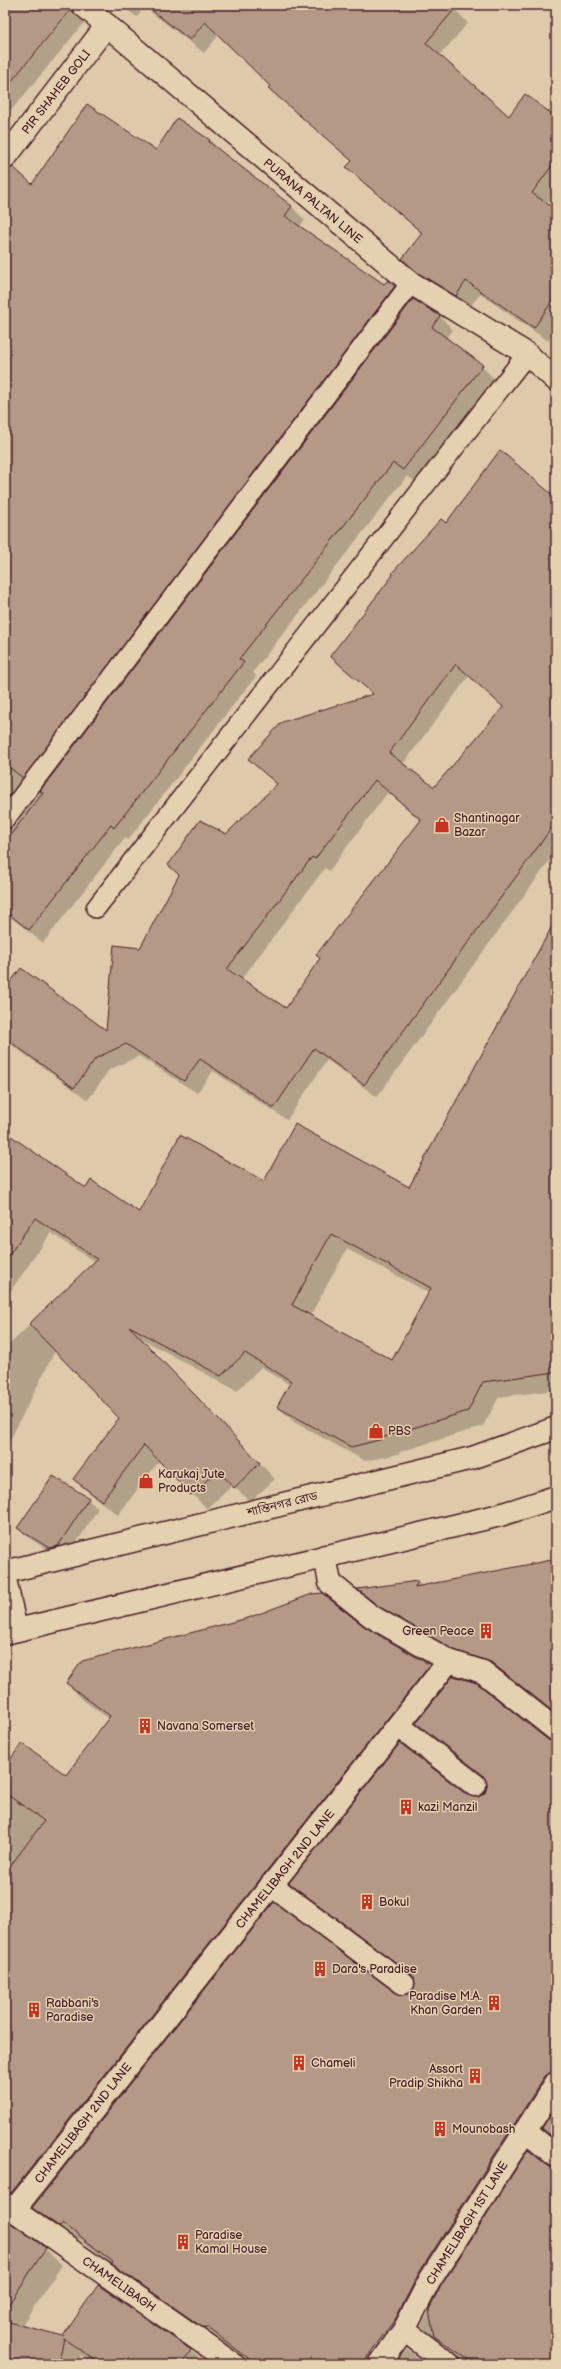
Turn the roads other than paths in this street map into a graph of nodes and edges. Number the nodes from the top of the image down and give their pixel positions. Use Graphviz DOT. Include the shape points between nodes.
graph roads {
  1 [pos="82,5"];
  2 [pos="107,25"];
  3 [pos="5,158"];
  4 [pos="411,283"];
  5 [pos="527,354"];
  6 [pos="556,380"];
  7 [pos="5,819"];
  8 [pos="96,908"];
  9 [pos="556,1428"];
  10 [pos="556,1497"];
  11 [pos="325,1556"];
  12 [pos="5,1572"];
  13 [pos="5,1579"];
  14 [pos="11,1631"];
  15 [pos="449,1662"];
  16 [pos="399,1726"];
  17 [pos="556,1730"];
  18 [pos="475,1785"];
  19 [pos="271,1885"];
  20 [pos="403,1983"];
  21 [pos="556,2083"];
  22 [pos="525,2131"];
  23 [pos="556,2156"];
  24 [pos="10,2207"];
  25 [pos="404,2330"];
  26 [pos="233,2364"];
  27 [pos="380,2364"];
  28 [pos="449,2364"];
  1 -- 2 [label="street, PURANA PALTAN LINE"];
  2 -- 3 [label="street, PIR SHAHEB GOLI"];
  2 -- 4 [label="street, PURANA PALTAN LINE"];
  4 -- 5 [label="street, PURANA PALTAN LINE"];
  4 -- 7 [label="lane"];
  5 -- 6 [label="street, PURANA PALTAN LINE"];
  5 -- 8 [label="lane"];
  9 -- 12 [label="street, শান্তিনগর রোড" via="472,1458"];
  10 -- 11 [label="street" via="500,1515"];
  11 -- 14 [label="street"];
  11 -- 15 [label="street" via="330,1583 371,1616"];
  13 -- 14 [label="street"];
  15 -- 16 [label="street, CHAMELIBAGH 2ND LANE"];
  15 -- 17 [label="street" via="483,1672"];
  16 -- 18 [label="street"];
  16 -- 19 [label="street, CHAMELIBAGH 2ND LANE"];
  19 -- 20 [label="street"];
  19 -- 24 [label="street, CHAMELIBAGH 2ND LANE"];
  21 -- 22 [label="street, CHAMELIBAGH 1ST LANE"];
  22 -- 23 [label="street"];
  22 -- 25 [label="street, CHAMELIBAGH 1ST LANE" via="430,2280"];
  24 -- 26 [label="street, CHAMELIBAGH"];
  25 -- 27 [label="street, CHAMELIBAGH 1ST LANE"];
  25 -- 28 [label="street"];
}
